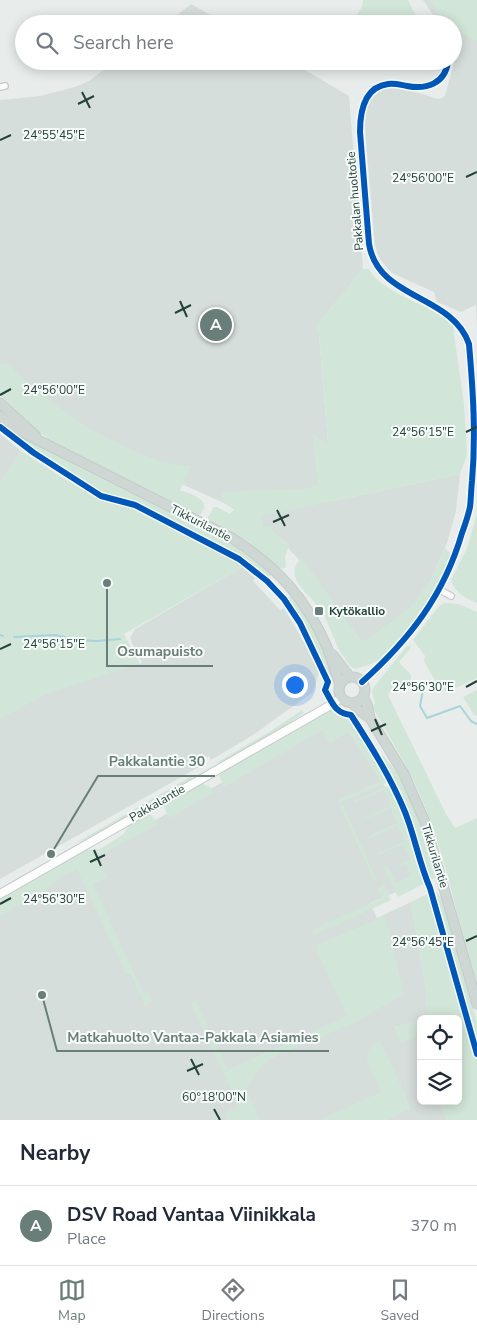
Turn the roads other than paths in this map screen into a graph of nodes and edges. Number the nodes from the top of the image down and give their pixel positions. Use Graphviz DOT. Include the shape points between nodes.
graph roads {
  1 [pos="446,70"];
  2 [pos="0,403"];
  3 [pos="0,416"];
  4 [pos="39,440"];
  5 [pos="440,590"];
  6 [pos="452,596"];
  7 [pos="328,648"];
  8 [pos="350,677"];
  9 [pos="362,682"];
  10 [pos="340,684"];
  11 [pos="363,697"];
  12 [pos="340,698"];
  13 [pos="352,704"];
  14 [pos="370,718"];
  15 [pos="0,894"];
  16 [pos="477,1004"];
  1 -- 5 [label="street, Pakkalan huoltotie" via="444,76 431,84 414,87 390,83 381,85 367,96 360,118 371,255 382,274 393,283 454,320 469,344 474,454 470,508 455,558"];
  2 -- 4 [label="main road, Tikkurilantie"];
  3 -- 4 [label="main road, Tikkurilantie" via="16,429"];
  4 -- 7 [label="main road, Tikkurilantie" via="232,538 257,555 294,591"];
  5 -- 6 [label="street"];
  5 -- 9 [label="street, Pakkalan huoltotie" via="404,640"];
  7 -- 8 [label="main road, Tikkurilantie"];
  7 -- 10 [label="main road, Tikkurilantie"];
  8 -- 9 [label="main road"];
  8 -- 10 [label="main road"];
  9 -- 11 [label="main road" via="365,687"];
  10 -- 12 [label="main road"];
  11 -- 13 [label="main road"];
  11 -- 14 [label="main road, Tikkurilantie"];
  12 -- 13 [label="main road"];
  12 -- 15 [label="main road, Pakkalantie"];
  13 -- 14 [label="main road, Tikkurilantie"];
  14 -- 16 [label="main road, Tikkurilantie" via="404,774 425,822"];
}
